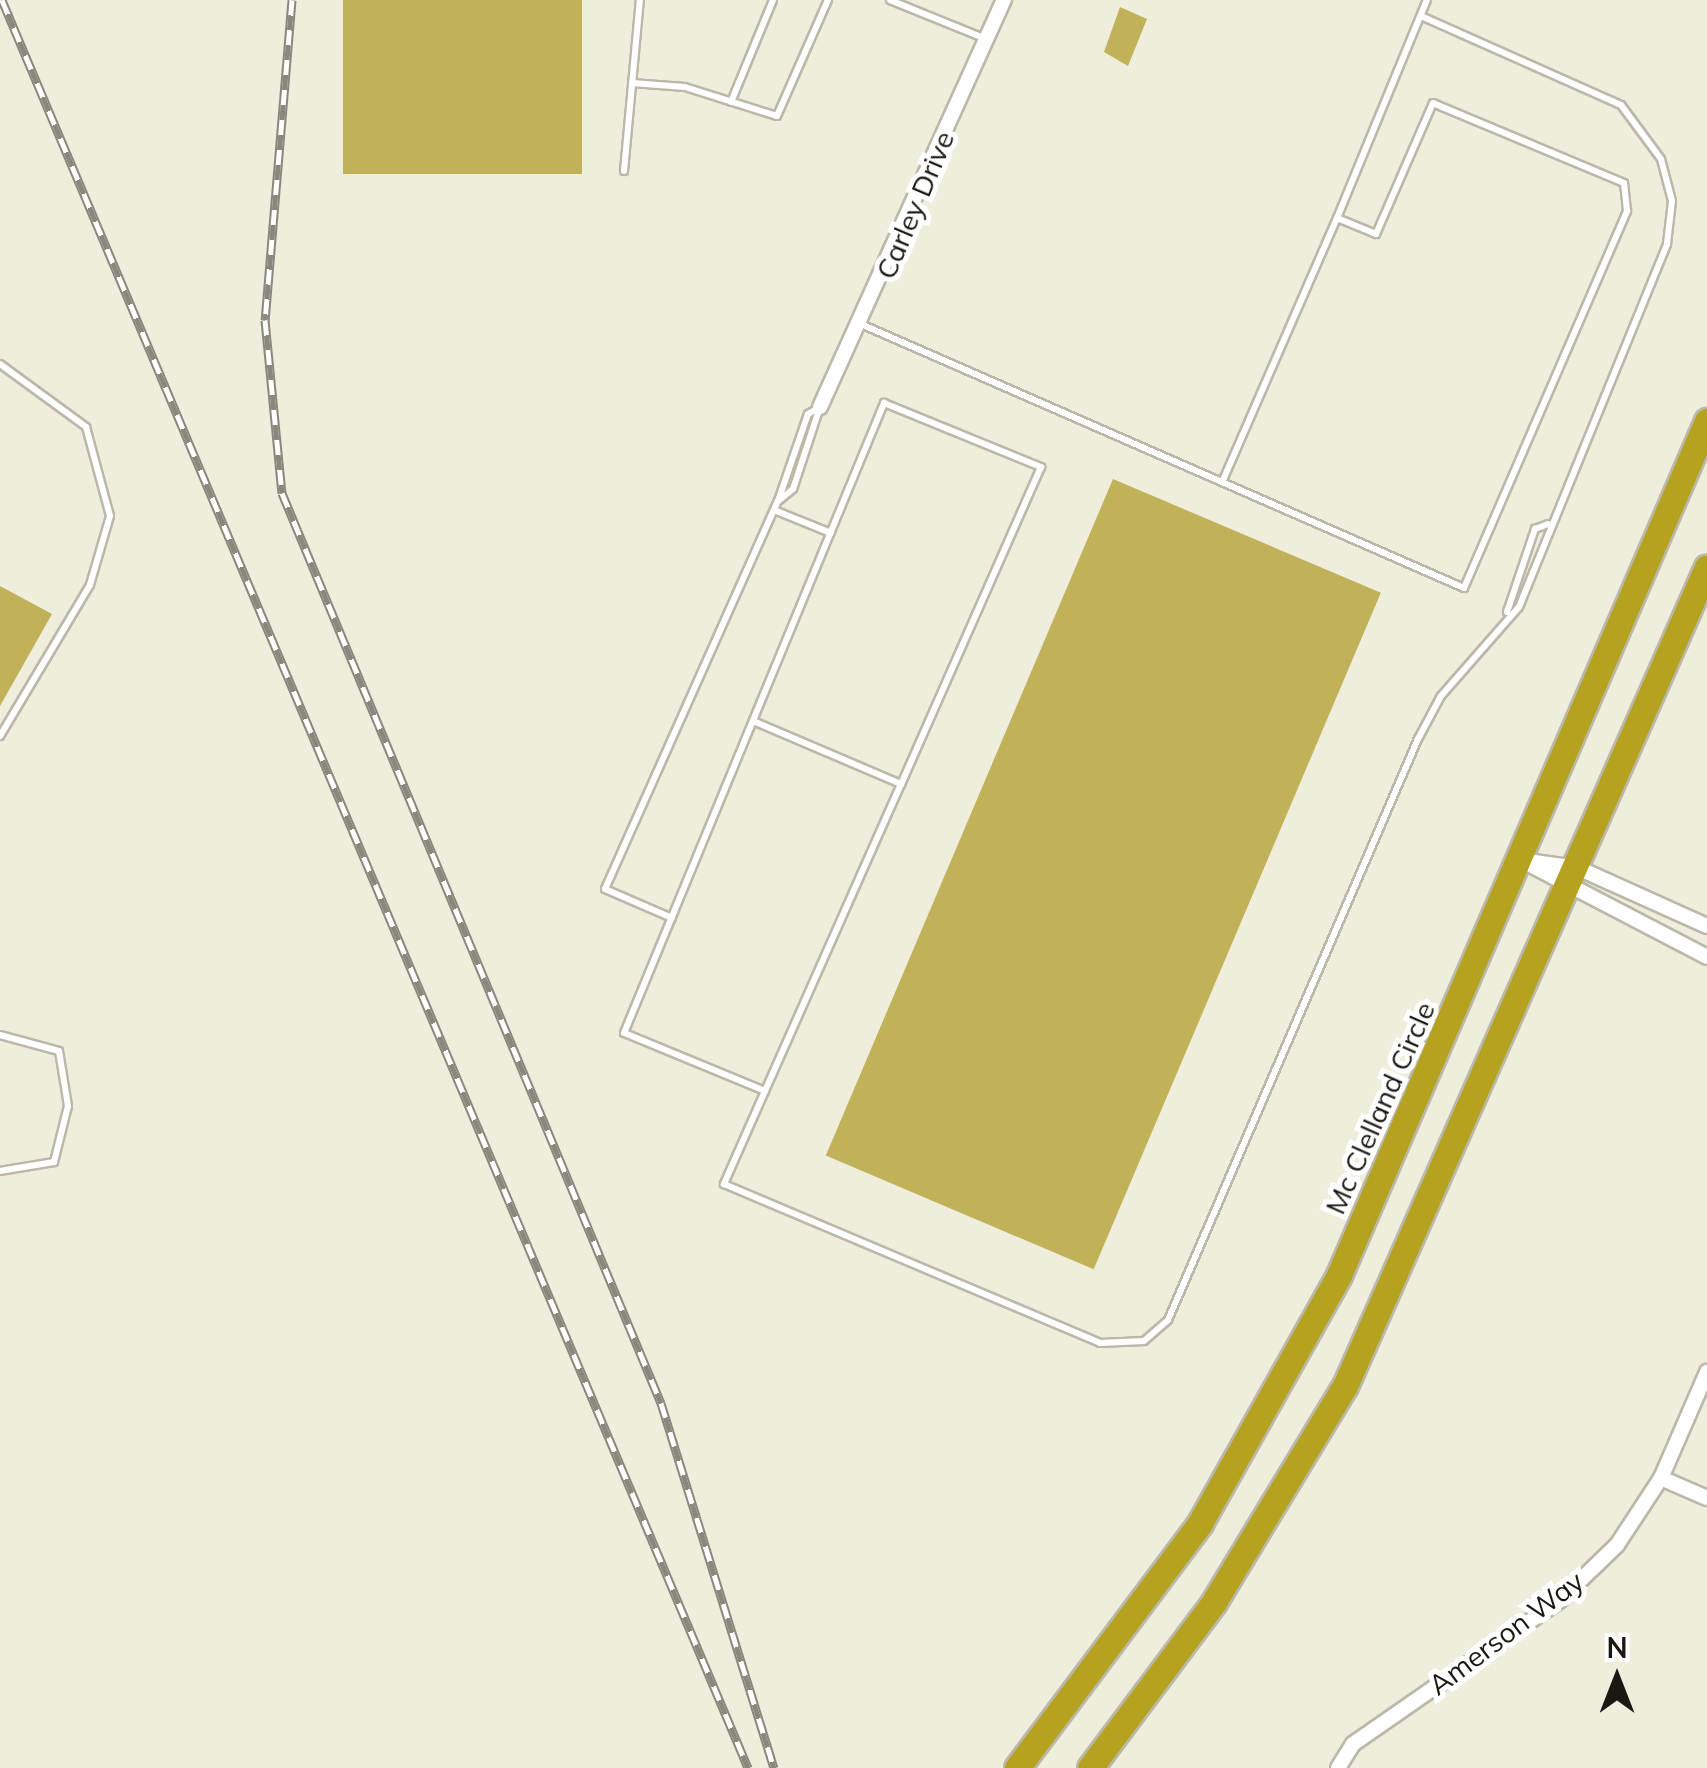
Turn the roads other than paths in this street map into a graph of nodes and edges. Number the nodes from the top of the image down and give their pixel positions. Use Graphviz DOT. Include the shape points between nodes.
graph roads {
  1 [pos="640,0"];
  2 [pos="773,0"];
  3 [pos="828,0"];
  4 [pos="890,0"];
  5 [pos="1004,0"];
  6 [pos="1427,0"];
  7 [pos="1420,16"];
  8 [pos="987,39"];
  9 [pos="632,82"];
  10 [pos="730,102"];
  11 [pos="624,170"];
  12 [pos="1337,218"];
  13 [pos="863,325"];
  14 [pos="0,364"];
  15 [pos="820,407"];
  16 [pos="1707,421"];
  17 [pos="1222,482"];
  18 [pos="778,500"];
  19 [pos="774,510"];
  20 [pos="1548,524"];
  21 [pos="831,533"];
  22 [pos="1707,567"];
  23 [pos="1507,612"];
  24 [pos="753,721"];
  25 [pos="0,736"];
  26 [pos="901,784"];
  27 [pos="1521,860"];
  28 [pos="1578,868"];
  29 [pos="1568,892"];
  30 [pos="672,918"];
  31 [pos="1707,926"];
  32 [pos="1707,957"];
  33 [pos="0,1035"];
  34 [pos="765,1091"];
  35 [pos="0,1171"];
  36 [pos="1707,1372"];
  37 [pos="1661,1478"];
  38 [pos="1707,1498"];
  39 [pos="1017,1768"];
  40 [pos="1090,1768"];
  41 [pos="1338,1768"];
  1 -- 9 [label="lane"];
  2 -- 10 [label="lane"];
  3 -- 10 [label="lane" via="784,108 768,117"];
  4 -- 8 [label="lane"];
  5 -- 8 [label="street, Carley Drive"];
  6 -- 7 [label="lane"];
  7 -- 12 [label="lane"];
  7 -- 20 [label="lane" via="1621,105 1661,159 1672,202 1667,244"];
  8 -- 13 [label="street, Carley Drive"];
  9 -- 10 [label="lane"];
  9 -- 11 [label="lane"];
  12 -- 17 [label="lane"];
  12 -- 17 [label="lane" via="1376,234 1433,102 1624,183 1631,194 1464,588"];
  13 -- 15 [label="street, Carley Drive"];
  13 -- 17 [label="lane"];
  14 -- 25 [label="lane" via="86,427 110,516 90,585"];
  15 -- 18 [label="lane" via="800,430"];
  15 -- 18 [label="lane" via="792,489"];
  16 -- 27 [label="highway, Mc Clelland Circle"];
  18 -- 19 [label="lane"];
  19 -- 21 [label="lane"];
  19 -- 30 [label="lane" via="605,888"];
  20 -- 23 [label="lane" via="1519,606"];
  20 -- 23 [label="lane" via="1534,529"];
  21 -- 24 [label="lane"];
  21 -- 26 [label="lane" via="884,403 1041,467"];
  22 -- 28 [label="highway"];
  23 -- 34 [label="lane" via="1418,738 1168,1320 1144,1341 1100,1343 724,1184"];
  24 -- 26 [label="lane"];
  24 -- 30 [label="lane"];
  26 -- 34 [label="lane"];
  27 -- 28 [label="street"];
  27 -- 29 [label="street"];
  27 -- 39 [label="highway, Mc Clelland Circle" via="1295,1359 1157,1588"];
  28 -- 29 [label="highway"];
  28 -- 31 [label="street"];
  29 -- 32 [label="street"];
  29 -- 40 [label="highway" via="1345,1386 1214,1602"];
  30 -- 34 [label="lane" via="624,1033"];
  33 -- 35 [label="lane" via="59,1051 68,1106 54,1162"];
  36 -- 37 [label="street, Amerson Way"];
  37 -- 38 [label="street"];
  37 -- 41 [label="street, Amerson Way" via="1617,1544 1560,1600 1353,1744"];
}
